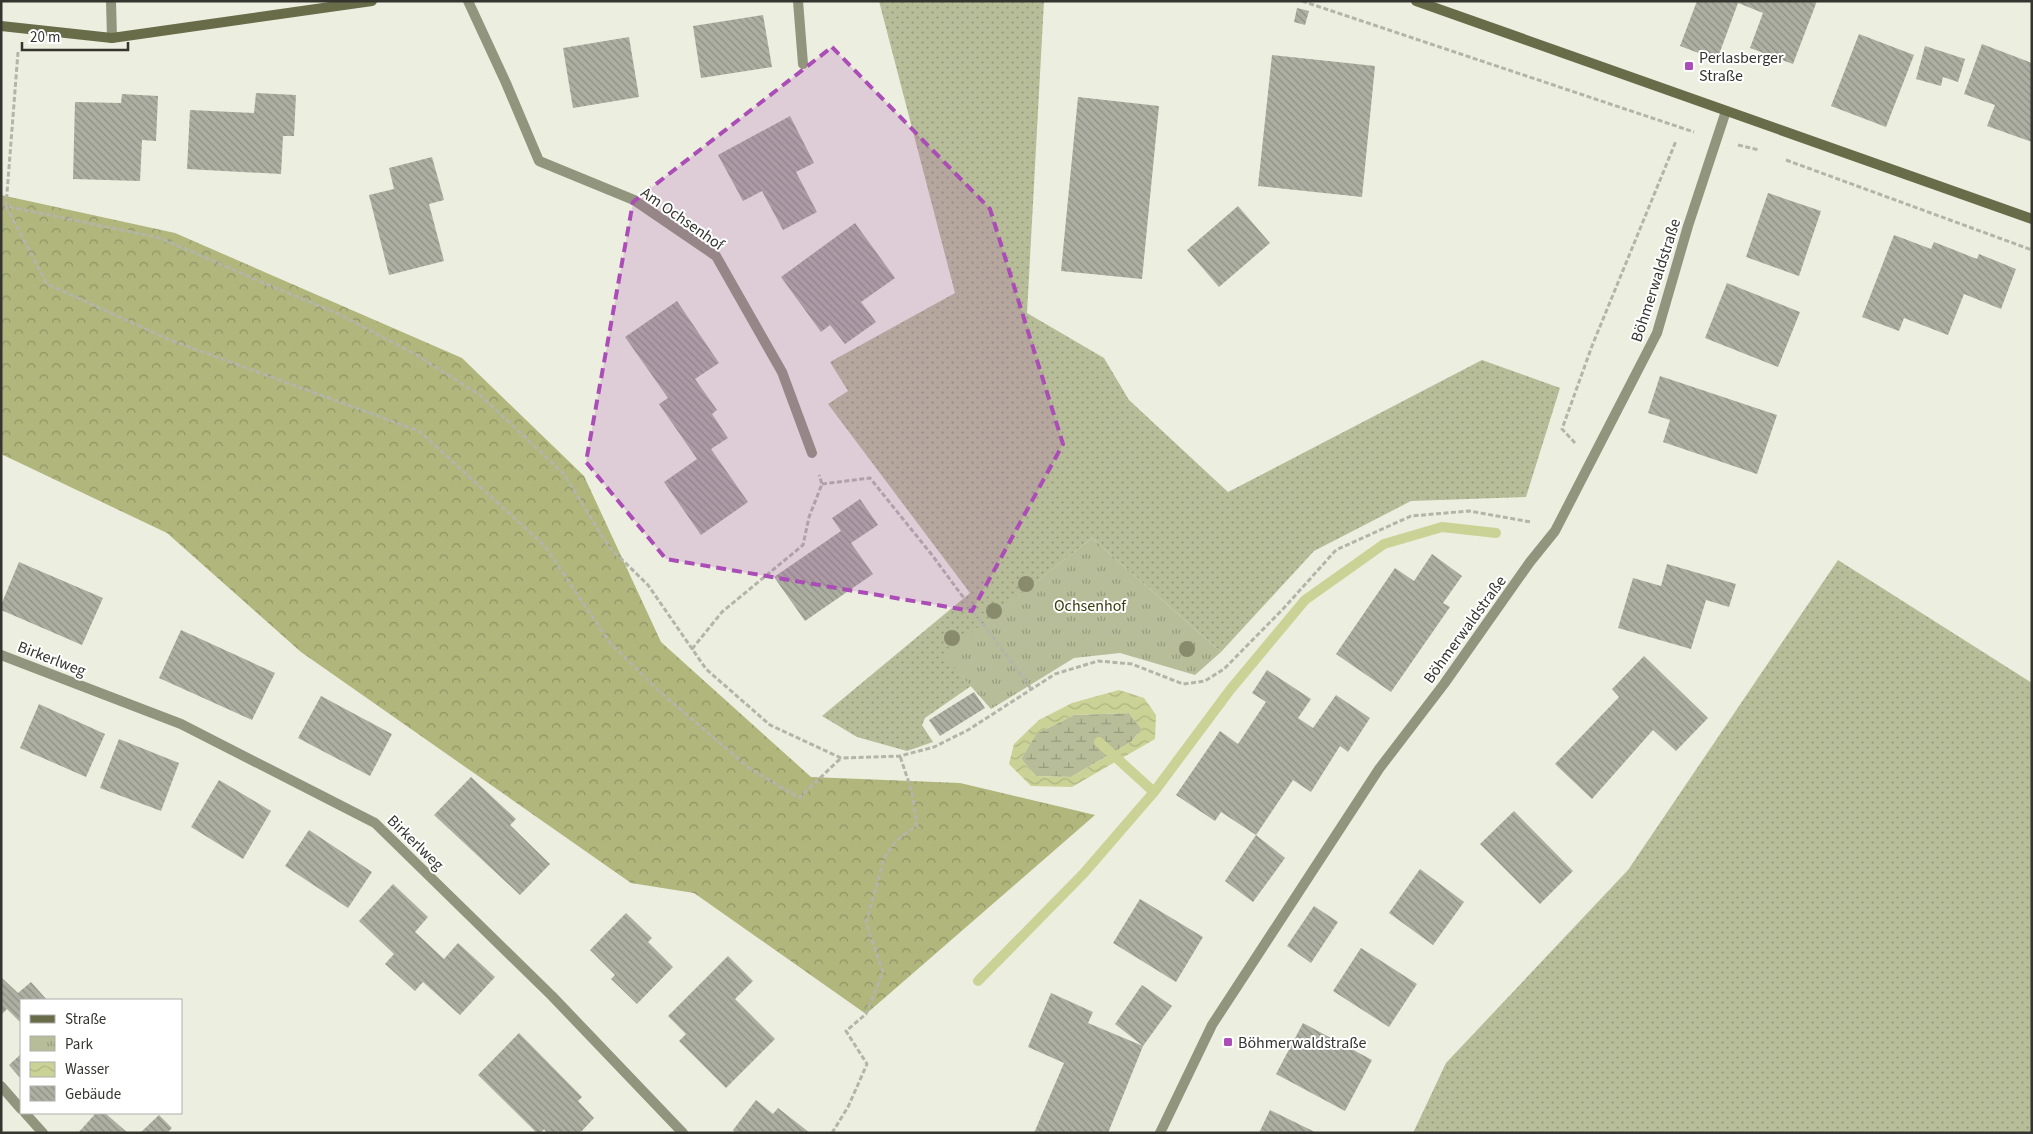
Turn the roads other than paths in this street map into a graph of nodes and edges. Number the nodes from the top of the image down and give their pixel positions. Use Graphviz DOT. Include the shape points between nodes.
graph roads {
  1 [pos="111,1"];
  2 [pos="372,1"];
  3 [pos="468,1"];
  4 [pos="798,1"];
  5 [pos="1416,1"];
  6 [pos="1,26"];
  7 [pos="112,38"];
  8 [pos="803,64"];
  9 [pos="1726,110"];
  10 [pos="2032,219"];
  11 [pos="812,453"];
  12 [pos="1,655"];
  13 [pos="1,1086"];
  14 [pos="20,1108"];
  15 [pos="26,1114"];
  16 [pos="44,1133"];
  17 [pos="682,1133"];
  18 [pos="1160,1133"];
  1 -- 7 [label="street"];
  2 -- 7 [label="street"];
  3 -- 11 [label="street, Am Ochsenhof" via="539,161 634,200 716,256 782,372"];
  4 -- 8 [label="street"];
  5 -- 9 [label="street"];
  6 -- 7 [label="street"];
  9 -- 10 [label="street"];
  9 -- 18 [label="street, Böhmerwaldstraße" via="1657,333 1555,531 1379,769 1212,1025"];
  12 -- 17 [label="street, Birkerlweg" via="181,724 375,823 552,996"];
  13 -- 14 [label="street"];
  15 -- 16 [label="street"];
}
